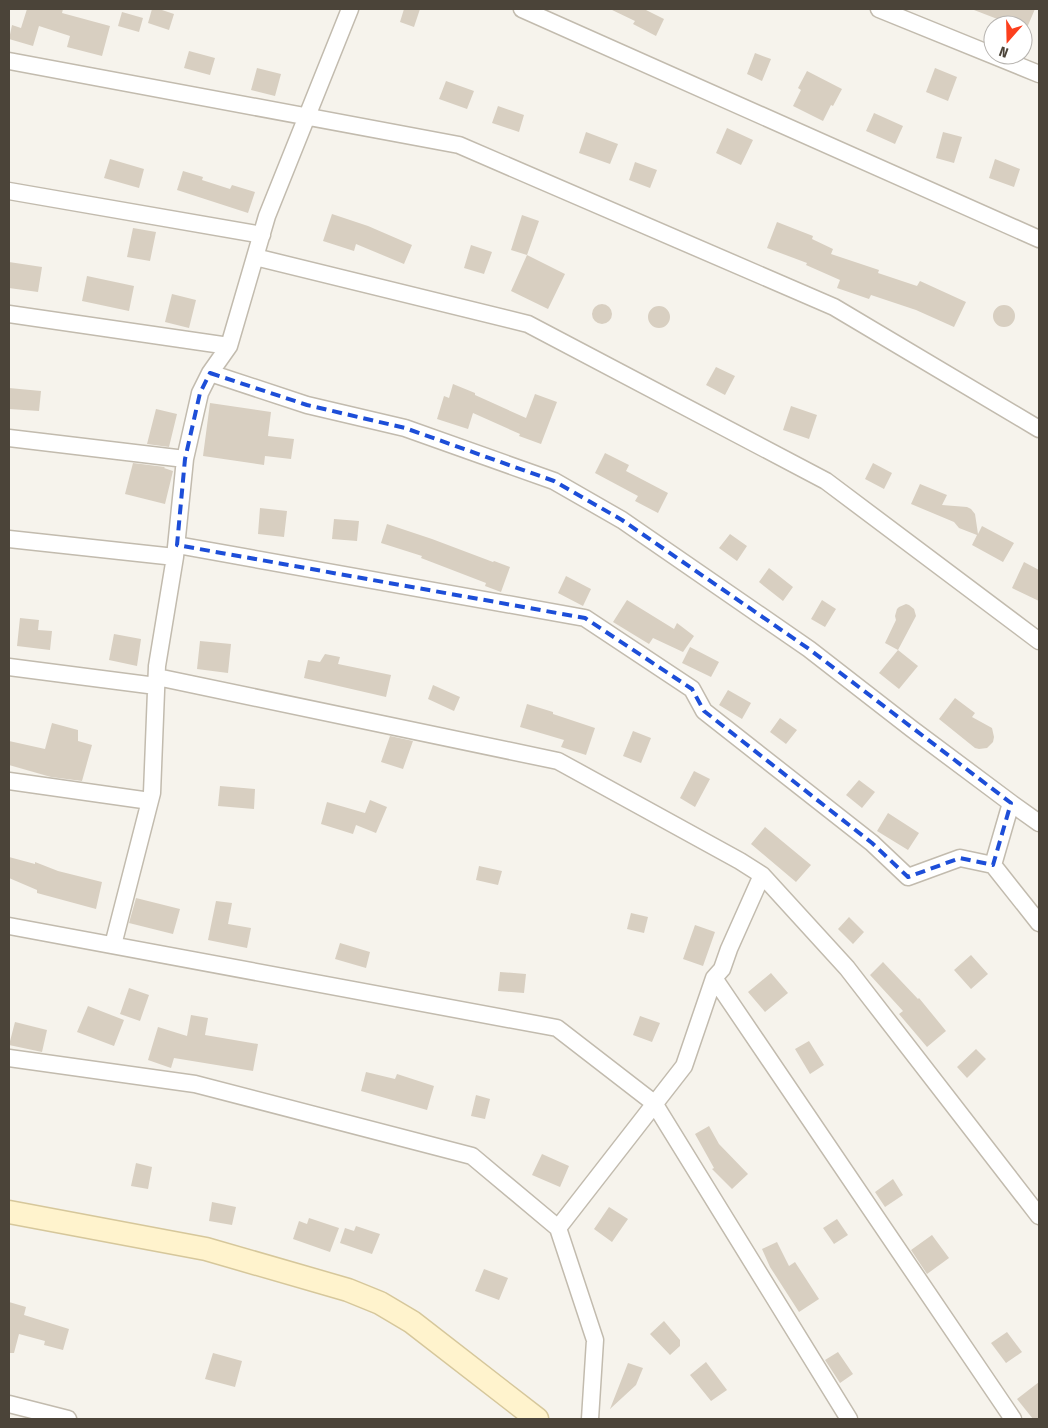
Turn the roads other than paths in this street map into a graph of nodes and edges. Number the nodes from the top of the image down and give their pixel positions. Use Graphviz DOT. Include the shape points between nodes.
graph roads {
  1 [pos="348,9"];
  2 [pos="522,9"];
  3 [pos="879,9"];
  4 [pos="9,60"];
  5 [pos="1039,74"];
  6 [pos="306,116"];
  7 [pos="9,191"];
  8 [pos="262,235"];
  9 [pos="1039,239"];
  10 [pos="255,257"];
  11 [pos="9,314"];
  12 [pos="229,346"];
  13 [pos="210,373"];
  14 [pos="1039,429"];
  15 [pos="9,438"];
  16 [pos="185,458"];
  17 [pos="9,539"];
  18 [pos="176,551"];
  19 [pos="1039,641"];
  20 [pos="9,667"];
  21 [pos="157,681"];
  22 [pos="9,781"];
  23 [pos="150,801"];
  24 [pos="1011,803"];
  25 [pos="1039,823"];
  26 [pos="993,865"];
  27 [pos="762,875"];
  28 [pos="1039,923"];
  29 [pos="9,926"];
  30 [pos="113,946"];
  31 [pos="714,978"];
  32 [pos="9,1058"];
  33 [pos="654,1104"];
  34 [pos="9,1212"];
  35 [pos="1039,1216"];
  36 [pos="558,1228"];
  37 [pos="9,1404"];
  38 [pos="68,1419"];
  39 [pos="537,1419"];
  40 [pos="590,1419"];
  41 [pos="849,1419"];
  42 [pos="1013,1419"];
  1 -- 6 [label="street"];
  2 -- 9 [label="street"];
  3 -- 5 [label="street"];
  4 -- 6 [label="street"];
  6 -- 8 [label="street"];
  6 -- 14 [label="street" via="460,145 834,307"];
  7 -- 8 [label="street"];
  8 -- 10 [label="street"];
  10 -- 12 [label="street"];
  10 -- 19 [label="street" via="528,324 826,481"];
  11 -- 12 [label="street"];
  12 -- 13 [label="street"];
  13 -- 16 [label="street" via="200,393"];
  13 -- 24 [label="street" via="307,405 405,428 554,481 622,520 802,644"];
  15 -- 16 [label="street"];
  16 -- 18 [label="street"];
  17 -- 18 [label="street"];
  18 -- 21 [label="street"];
  18 -- 26 [label="street" via="585,618 692,689 704,711 872,843 908,877 960,858"];
  20 -- 21 [label="street"];
  21 -- 23 [label="street"];
  21 -- 27 [label="street" via="558,761"];
  22 -- 23 [label="street"];
  23 -- 30 [label="street"];
  24 -- 25 [label="street"];
  24 -- 26 [label="street"];
  26 -- 28 [label="street"];
  27 -- 31 [label="street" via="722,969"];
  27 -- 35 [label="street" via="847,968"];
  29 -- 30 [label="street"];
  30 -- 33 [label="street" via="557,1028"];
  31 -- 33 [label="street" via="684,1066"];
  31 -- 42 [label="street"];
  32 -- 36 [label="street" via="195,1084 472,1156"];
  33 -- 36 [label="street"];
  33 -- 41 [label="street"];
  34 -- 39 [label="street" via="206,1249 348,1290 380,1303 412,1322"];
  36 -- 40 [label="street" via="595,1340"];
  37 -- 38 [label="street"];
}
